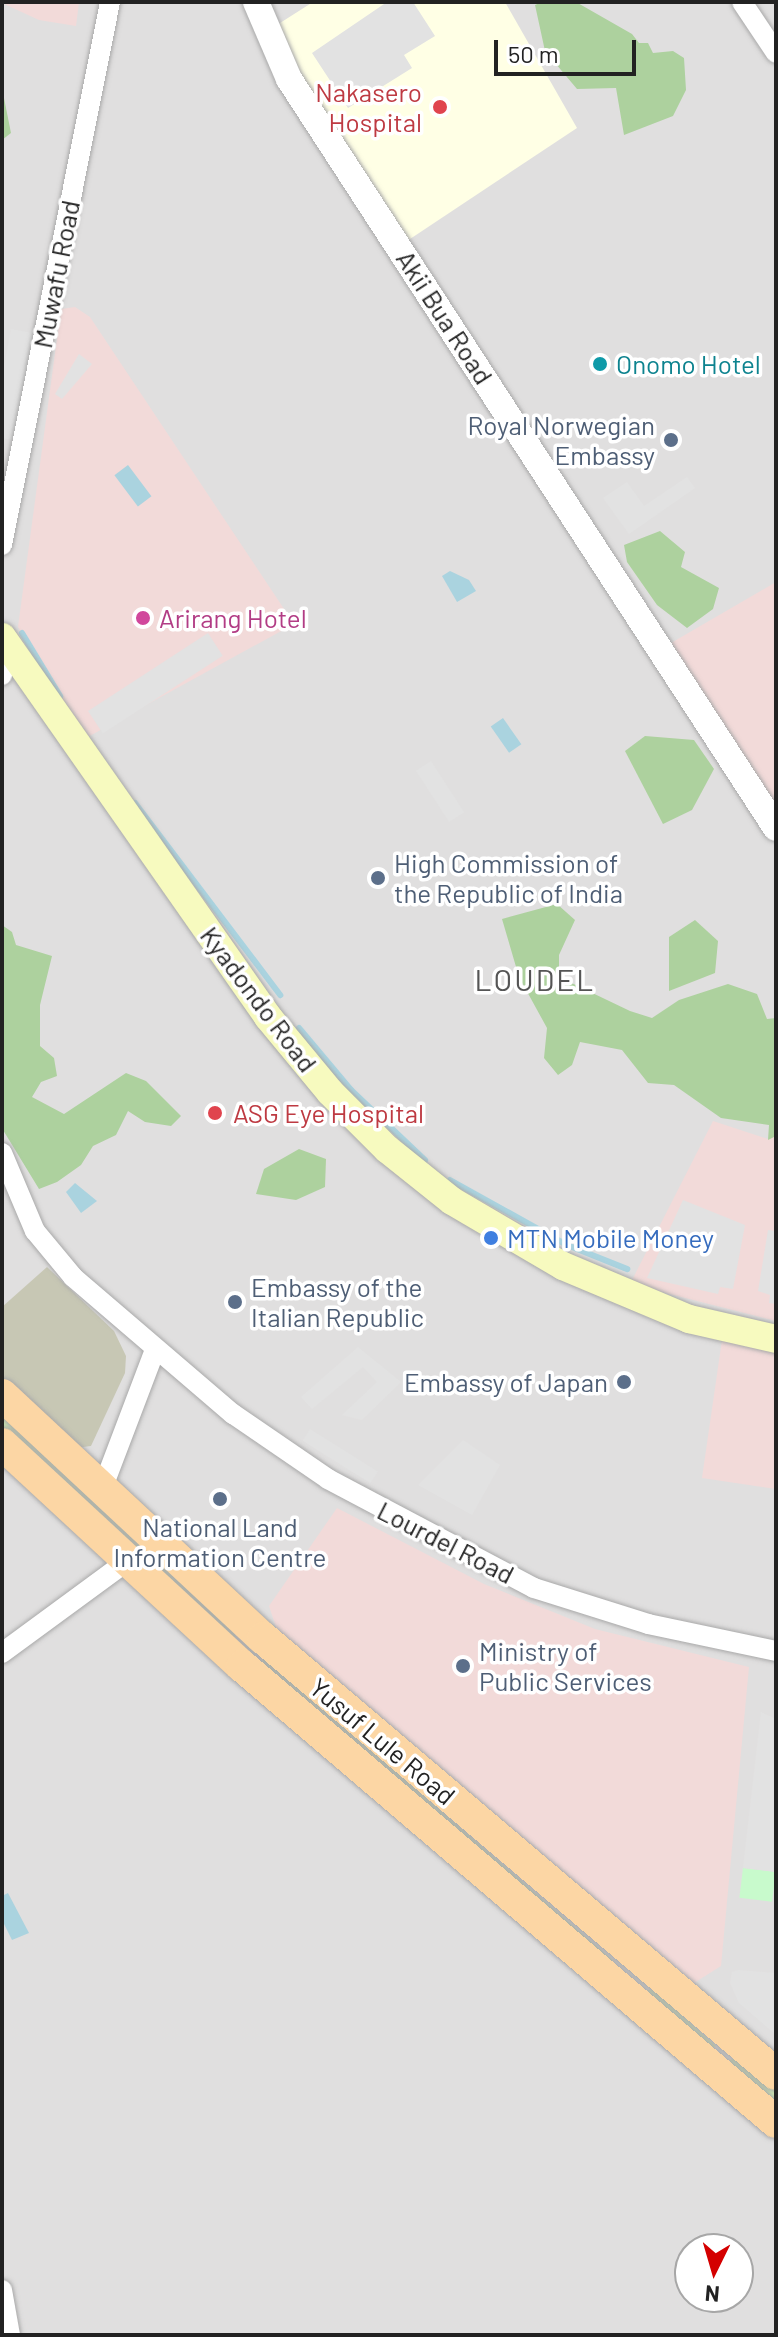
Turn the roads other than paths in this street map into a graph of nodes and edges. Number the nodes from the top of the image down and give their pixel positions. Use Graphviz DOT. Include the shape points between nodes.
graph roads {
  1 [pos="110,2"];
  2 [pos="256,2"];
  3 [pos="742,2"];
  4 [pos="776,53"];
  5 [pos="2,545"];
  6 [pos="4,641"];
  7 [pos="2,675"];
  8 [pos="776,828"];
  9 [pos="2,1153"];
  10 [pos="776,1339"];
  11 [pos="155,1350"];
  12 [pos="2,1395"];
  13 [pos="2,1444"];
  14 [pos="101,1492"];
  15 [pos="126,1562"];
  16 [pos="263,1638"];
  17 [pos="776,1651"];
  18 [pos="2,1653"];
  19 [pos="242,1666"];
  20 [pos="648,1966"];
  21 [pos="621,1992"];
  22 [pos="735,2039"];
  23 [pos="710,2066"];
  24 [pos="776,2074"];
  25 [pos="776,2122"];
  26 [pos="2,2290"];
  27 [pos="10,2335"];
  1 -- 5 [label="street, Muwafu Road"];
  2 -- 8 [label="street, Akii Bua Road" via="289,79"];
  3 -- 4 [label="street"];
  6 -- 7 [label="street"];
  6 -- 10 [label="main road, Kyadondo Road" via="268,1017 330,1092 387,1149 452,1201 563,1266 689,1319"];
  9 -- 11 [label="street" via="35,1231 73,1277"];
  11 -- 14 [label="street"];
  11 -- 17 [label="street, Lourdel Road" via="233,1414 328,1479 456,1550 587,1608"];
  12 -- 14 [label="main road, Yusuf Lule Road"];
  13 -- 15 [label="main road, Yusuf Lule Road"];
  14 -- 16 [label="main road, Yusuf Lule Road"];
  15 -- 18 [label="street" via="62,1614"];
  15 -- 19 [label="main road, Yusuf Lule Road"];
  16 -- 19 [label="main road"];
  16 -- 20 [label="main road, Yusuf Lule Road"];
  19 -- 21 [label="main road, Yusuf Lule Road"];
  20 -- 21 [label="main road"];
  20 -- 22 [label="main road, Yusuf Lule Road"];
  21 -- 23 [label="main road, Yusuf Lule Road"];
  22 -- 23 [label="main road"];
  22 -- 24 [label="main road, Yusuf Lule Road"];
  23 -- 25 [label="main road, Yusuf Lule Road"];
  26 -- 27 [label="street"];
}
